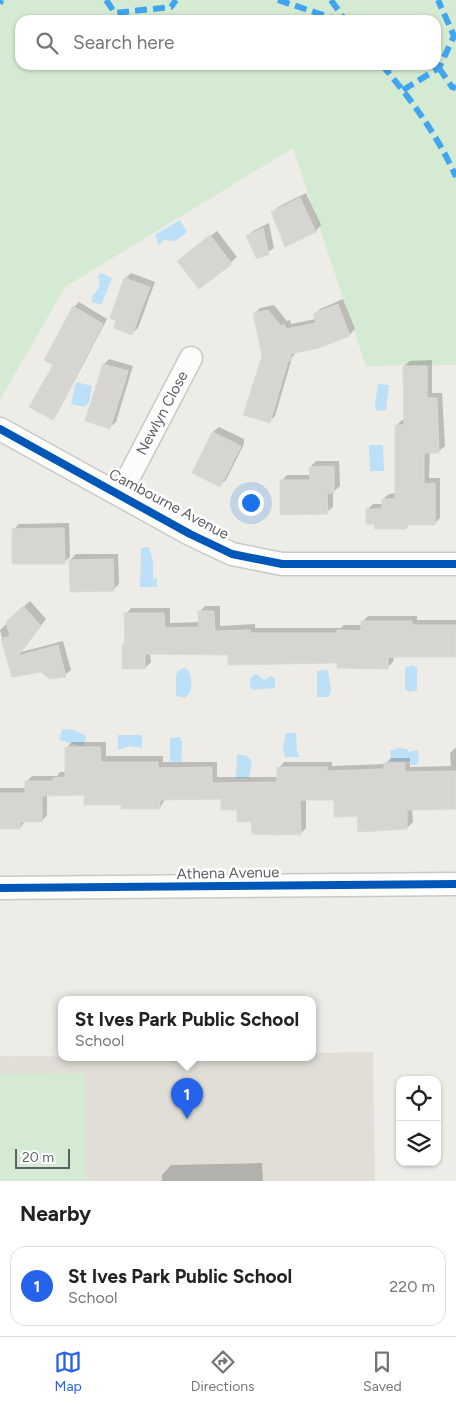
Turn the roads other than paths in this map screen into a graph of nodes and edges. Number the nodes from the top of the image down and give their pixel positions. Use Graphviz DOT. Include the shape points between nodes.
graph roads {
  1 [pos="191,358"];
  2 [pos="0,428"];
  3 [pos="120,494"];
  4 [pos="456,564"];
  5 [pos="456,884"];
  6 [pos="0,888"];
  1 -- 3 [label="street, Newlyn Close"];
  2 -- 3 [label="street, Cambourne Avenue"];
  3 -- 4 [label="street, Cambourne Avenue" via="190,534 240,556 282,564"];
  5 -- 6 [label="street, Athena Avenue"];
}
